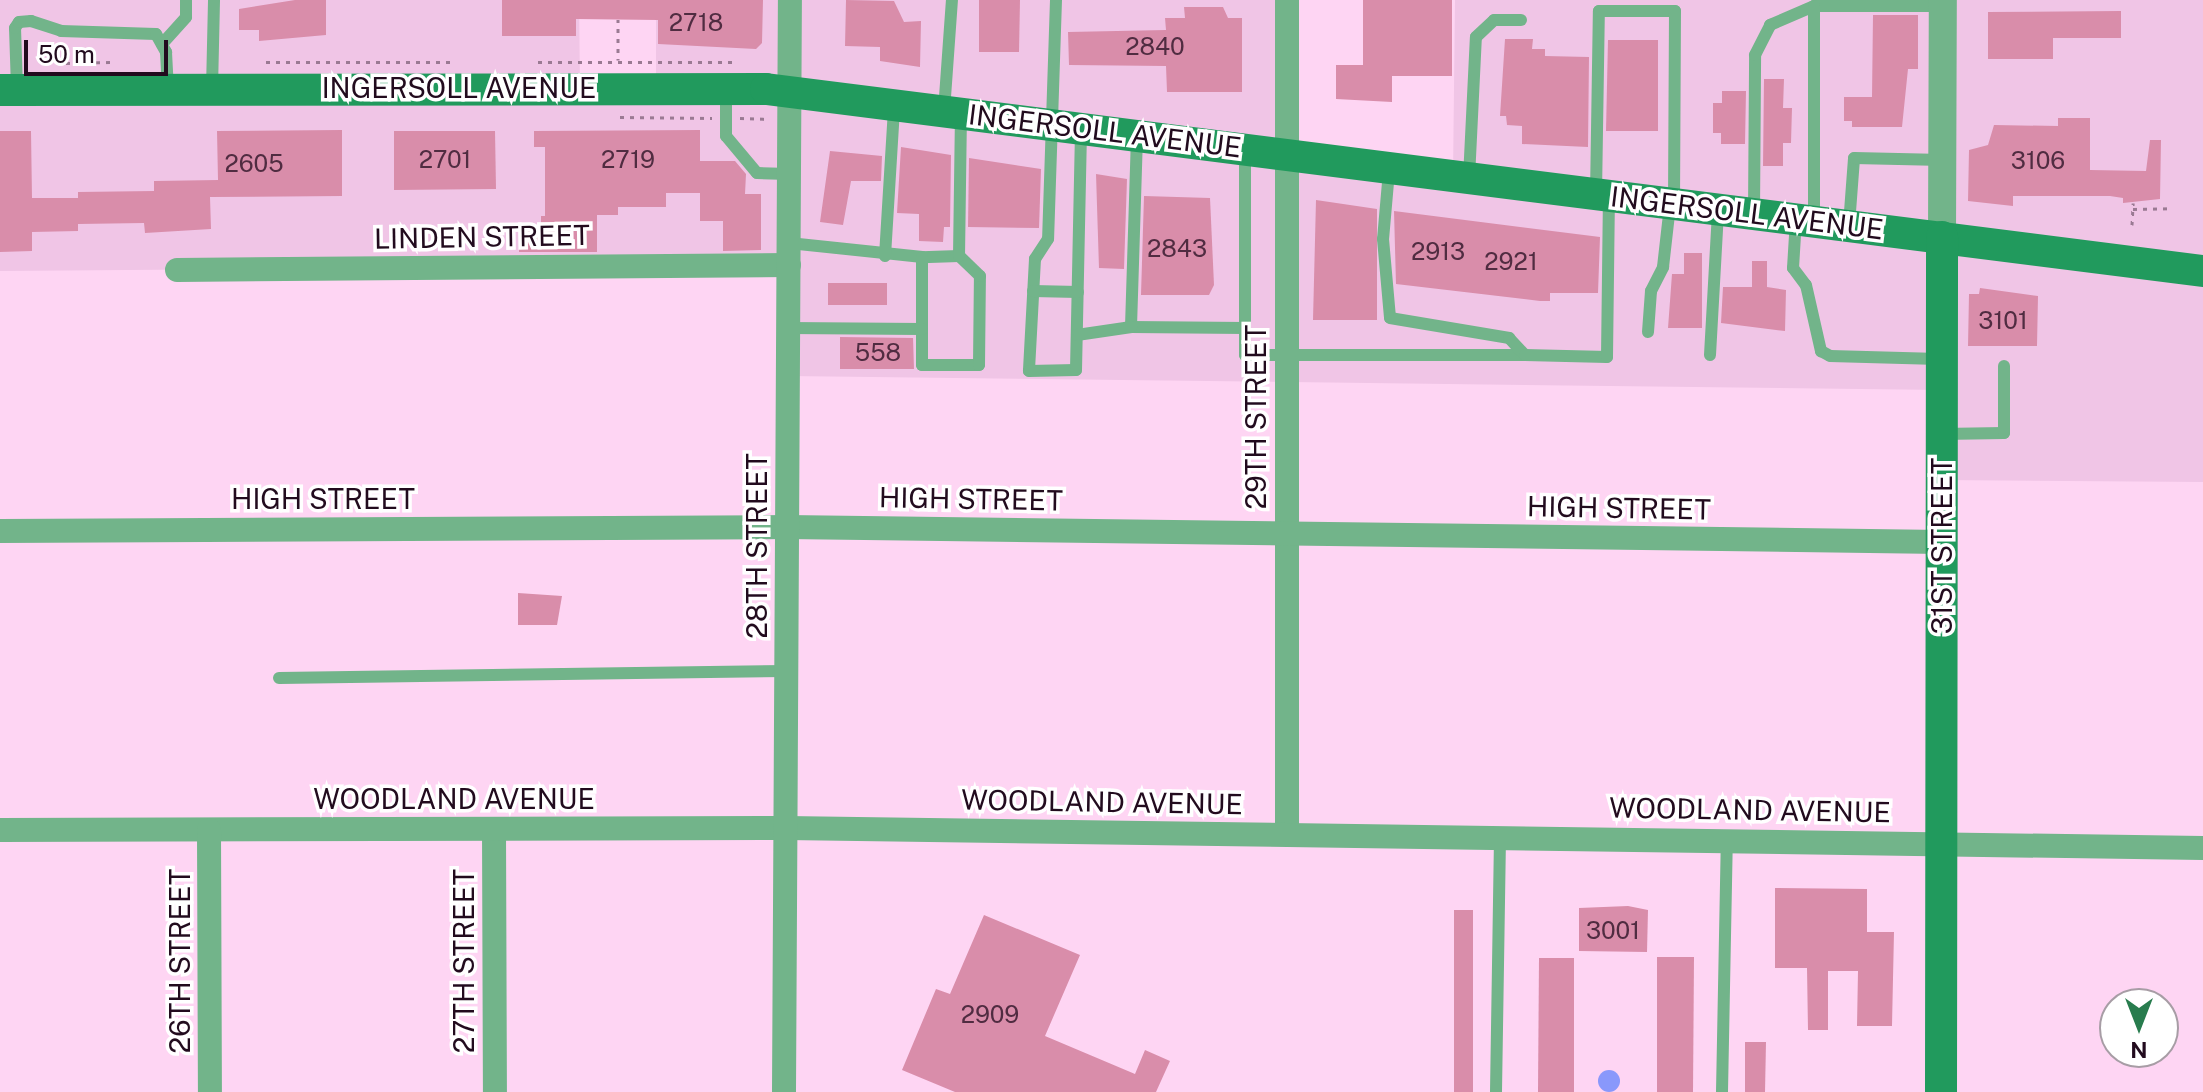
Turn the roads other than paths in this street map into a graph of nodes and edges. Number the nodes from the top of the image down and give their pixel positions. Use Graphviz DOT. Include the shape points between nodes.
graph roads {
  1 [pos="186,0"];
  2 [pos="214,0"];
  3 [pos="790,0"];
  4 [pos="952,0"];
  5 [pos="1056,0"];
  6 [pos="1287,0"];
  7 [pos="1943,3"];
  8 [pos="1814,6"];
  9 [pos="1521,20"];
  10 [pos="162,44"];
  11 [pos="726,88"];
  12 [pos="168,89"];
  13 [pos="212,89"];
  14 [pos="9,90"];
  15 [pos="790,92"];
  16 [pos="894,105"];
  17 [pos="953,112"];
  18 [pos="1066,127"];
  19 [pos="1137,136"];
  20 [pos="1245,149"];
  21 [pos="1286,154"];
  22 [pos="1943,160"];
  23 [pos="1389,167"];
  24 [pos="789,174"];
  25 [pos="1469,178"];
  26 [pos="1602,194"];
  27 [pos="1672,203"];
  28 [pos="1718,209"];
  29 [pos="1754,214"];
  30 [pos="1805,220"];
  31 [pos="1849,226"];
  32 [pos="1942,237"];
  33 [pos="789,254"];
  34 [pos="885,256"];
  35 [pos="959,256"];
  36 [pos="922,257"];
  37 [pos="177,270"];
  38 [pos="2203,271"];
  39 [pos="1033,291"];
  40 [pos="1078,292"];
  41 [pos="1131,327"];
  42 [pos="788,328"];
  43 [pos="1245,328"];
  44 [pos="922,329"];
  45 [pos="1648,332"];
  46 [pos="1077,335"];
  47 [pos="1525,355"];
  48 [pos="1710,355"];
  49 [pos="1286,359"];
  50 [pos="1942,359"];
  51 [pos="2004,366"];
  52 [pos="1942,434"];
  53 [pos="787,527"];
  54 [pos="0,531"];
  55 [pos="1286,533"];
  56 [pos="1942,542"];
  57 [pos="787,671"];
  58 [pos="279,678"];
  59 [pos="786,828"];
  60 [pos="494,829"];
  61 [pos="0,830"];
  62 [pos="209,830"];
  63 [pos="1287,834"];
  64 [pos="1500,837"];
  65 [pos="1727,840"];
  66 [pos="1942,843"];
  67 [pos="2203,848"];
  68 [pos="210,1092"];
  69 [pos="495,1092"];
  70 [pos="784,1092"];
  71 [pos="1496,1092"];
  72 [pos="1722,1092"];
  73 [pos="1941,1092"];
  1 -- 10 [label="lane" via="186,17"];
  2 -- 13 [label="lane"];
  3 -- 15 [label="street, 28TH STREET"];
  4 -- 17 [label="lane"];
  5 -- 18 [label="lane"];
  6 -- 21 [label="street, 29TH STREET"];
  7 -- 8 [label="lane"];
  7 -- 22 [label="street, 31ST STREET"];
  8 -- 29 [label="lane" via="1770,25 1759,40"];
  8 -- 30 [label="lane"];
  9 -- 25 [label="lane" via="1494,20 1476,37"];
  10 -- 12 [label="lane"];
  10 -- 14 [label="lane" via="156,34 144,31 61,31 19,22"];
  11 -- 13 [label="main road, INGERSOLL AVENUE" via="618,74"];
  11 -- 15 [label="main road, INGERSOLL AVENUE"];
  11 -- 24 [label="lane" via="726,136 757,173"];
  12 -- 13 [label="main road, INGERSOLL AVENUE"];
  12 -- 14 [label="main road, INGERSOLL AVENUE"];
  15 -- 16 [label="main road, INGERSOLL AVENUE"];
  15 -- 24 [label="street, 28TH STREET"];
  16 -- 17 [label="main road, INGERSOLL AVENUE"];
  16 -- 34 [label="lane"];
  17 -- 18 [label="main road, INGERSOLL AVENUE"];
  17 -- 35 [label="lane"];
  18 -- 19 [label="main road, INGERSOLL AVENUE"];
  18 -- 39 [label="lane" via="1048,239 1035,259"];
  18 -- 40 [label="lane"];
  19 -- 20 [label="main road, INGERSOLL AVENUE"];
  19 -- 41 [label="lane"];
  20 -- 21 [label="main road, INGERSOLL AVENUE"];
  20 -- 43 [label="lane"];
  21 -- 23 [label="main road, INGERSOLL AVENUE"];
  21 -- 49 [label="street, 29TH STREET"];
  22 -- 31 [label="lane" via="1854,158"];
  22 -- 32 [label="street, 31ST STREET"];
  23 -- 25 [label="main road, INGERSOLL AVENUE"];
  23 -- 47 [label="lane" via="1383,239 1390,318 1509,338"];
  24 -- 33 [label="street, 28TH STREET"];
  25 -- 26 [label="main road, INGERSOLL AVENUE"];
  26 -- 27 [label="main road, INGERSOLL AVENUE"];
  26 -- 27 [label="lane" via="1599,11 1675,11"];
  26 -- 47 [label="lane" via="1607,357"];
  27 -- 28 [label="main road, INGERSOLL AVENUE"];
  27 -- 45 [label="lane" via="1663,267 1651,291"];
  28 -- 29 [label="main road, INGERSOLL AVENUE"];
  28 -- 48 [label="lane"];
  29 -- 30 [label="main road, INGERSOLL AVENUE"];
  30 -- 31 [label="main road, INGERSOLL AVENUE"];
  30 -- 50 [label="lane" via="1793,268 1806,285 1821,351 1830,356"];
  31 -- 32 [label="main road, INGERSOLL AVENUE"];
  32 -- 38 [label="main road, INGERSOLL AVENUE"];
  32 -- 50 [label="main road, 31ST STREET"];
  33 -- 34 [label="lane"];
  33 -- 37 [label="street, LINDEN STREET"];
  33 -- 42 [label="street, 28TH STREET"];
  34 -- 36 [label="lane"];
  35 -- 36 [label="lane"];
  35 -- 44 [label="lane" via="980,276 979,365 922,365"];
  36 -- 44 [label="lane"];
  39 -- 40 [label="lane"];
  39 -- 46 [label="lane" via="1029,371 1076,370"];
  40 -- 46 [label="lane"];
  41 -- 43 [label="lane"];
  41 -- 46 [label="lane"];
  42 -- 44 [label="lane"];
  42 -- 53 [label="street, 28TH STREET"];
  43 -- 49 [label="lane" via="1245,355"];
  47 -- 49 [label="lane"];
  49 -- 55 [label="street, 29TH STREET"];
  50 -- 52 [label="main road, 31ST STREET"];
  51 -- 52 [label="lane" via="2004,433"];
  52 -- 56 [label="main road, 31ST STREET"];
  53 -- 54 [label="street, HIGH STREET"];
  53 -- 55 [label="street, HIGH STREET"];
  53 -- 57 [label="street, 28TH STREET"];
  55 -- 56 [label="street, HIGH STREET"];
  55 -- 63 [label="street, 29TH STREET"];
  56 -- 66 [label="main road, 31ST STREET"];
  57 -- 58 [label="lane"];
  57 -- 59 [label="street, 28TH STREET"];
  59 -- 60 [label="street, WOODLAND AVENUE"];
  59 -- 63 [label="street, WOODLAND AVENUE"];
  59 -- 70 [label="street, 28TH STREET"];
  60 -- 62 [label="street, WOODLAND AVENUE"];
  60 -- 69 [label="street, 27TH STREET"];
  61 -- 62 [label="street, WOODLAND AVENUE"];
  62 -- 68 [label="street, 26TH STREET"];
  63 -- 64 [label="street, WOODLAND AVENUE"];
  64 -- 65 [label="street, WOODLAND AVENUE"];
  64 -- 71 [label="lane"];
  65 -- 66 [label="street, WOODLAND AVENUE"];
  65 -- 72 [label="lane"];
  66 -- 67 [label="street, WOODLAND AVENUE"];
  66 -- 73 [label="main road, 31ST STREET"];
}
